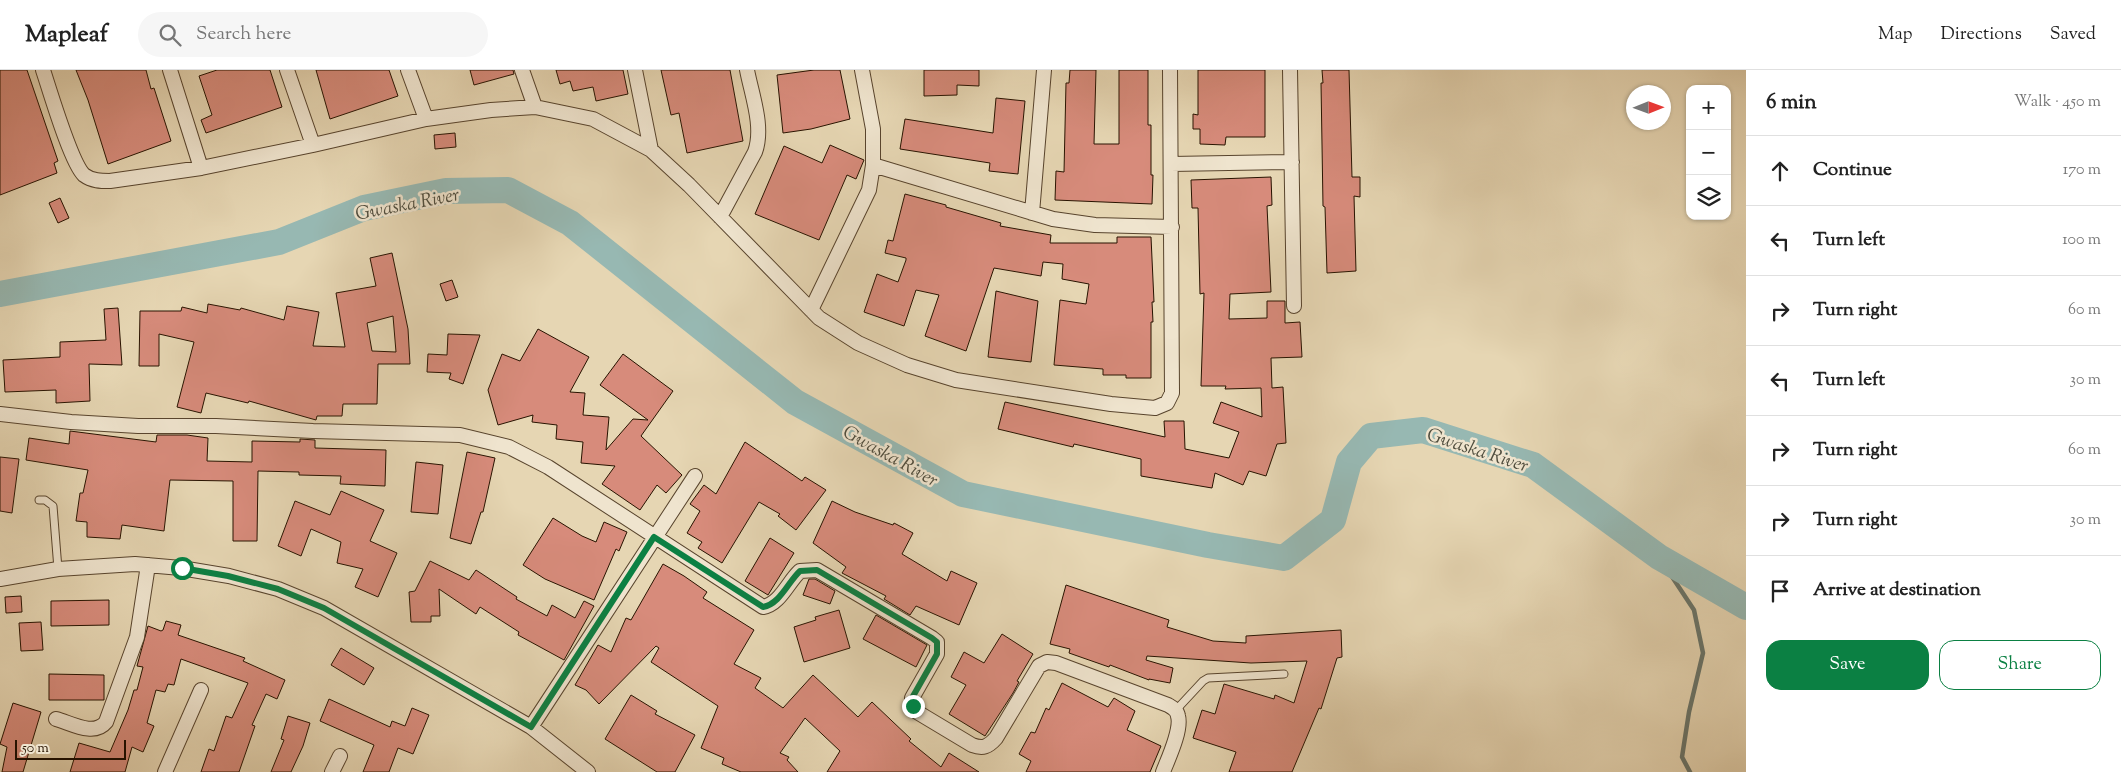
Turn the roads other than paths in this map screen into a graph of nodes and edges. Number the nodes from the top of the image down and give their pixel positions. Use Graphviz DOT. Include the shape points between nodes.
graph roads {
  1 [pos="43,70"];
  2 [pos="170,70"];
  3 [pos="287,70"];
  4 [pos="408,70"];
  5 [pos="522,70"];
  6 [pos="635,70"];
  7 [pos="747,70"];
  8 [pos="862,70"];
  9 [pos="1044,70"];
  10 [pos="1170,70"];
  11 [pos="1290,70"];
  12 [pos="535,107"];
  13 [pos="426,119"];
  14 [pos="313,145"];
  15 [pos="650,150"];
  16 [pos="1292,162"];
  17 [pos="1171,164"];
  18 [pos="873,165"];
  19 [pos="201,168"];
  20 [pos="1032,212"];
  21 [pos="720,217"];
  22 [pos="1172,227"];
  23 [pos="1294,306"];
  24 [pos="811,310"];
  25 [pos="0,414"];
  26 [pos="695,476"];
  27 [pos="39,500"];
  28 [pos="654,537"];
  29 [pos="148,565"];
  30 [pos="58,569"];
  31 [pos="0,579"];
  32 [pos="1284,674"];
  33 [pos="201,690"];
  34 [pos="1176,710"];
  35 [pos="56,719"];
  36 [pos="531,727"];
  37 [pos="340,756"];
  38 [pos="165,772"];
  39 [pos="332,772"];
  40 [pos="588,772"];
  41 [pos="1163,772"];
  1 -- 19 [label="street" via="76,164 89,178 110,181"];
  2 -- 19 [label="street"];
  3 -- 14 [label="street"];
  4 -- 13 [label="street"];
  5 -- 12 [label="street"];
  6 -- 15 [label="street"];
  7 -- 21 [label="street" via="759,141"];
  8 -- 18 [label="street" via="873,129"];
  9 -- 20 [label="street"];
  10 -- 17 [label="street"];
  11 -- 16 [label="street"];
  12 -- 13 [label="street"];
  12 -- 15 [label="street" via="593,119"];
  13 -- 14 [label="street"];
  14 -- 19 [label="street"];
  15 -- 21 [label="street"];
  16 -- 17 [label="street"];
  16 -- 23 [label="street"];
  17 -- 22 [label="street"];
  18 -- 20 [label="street"];
  18 -- 24 [label="street" via="869,190"];
  20 -- 22 [label="street" via="1053,219 1095,225"];
  21 -- 24 [label="street"];
  22 -- 24 [label="street" via="1172,393 1167,403 1155,408 956,380 907,366 858,343 818,318"];
  25 -- 28 [label="street" via="138,426 460,435 509,447 548,467"];
  26 -- 28 [label="street"];
  27 -- 30 [label="lane" via="53,506"];
  28 -- 34 [label="street" via="763,607 775,602 800,571 817,570 932,638 937,642 937,654 912,698 913,706 917,712 981,748 989,746 996,738 1039,666 1047,662"];
  28 -- 36 [label="street"];
  29 -- 30 [label="street"];
  29 -- 35 [label="street" via="137,637 106,722 93,730"];
  29 -- 36 [label="street" via="237,578 278,589 324,608"];
  30 -- 31 [label="street"];
  32 -- 34 [label="lane" via="1208,678"];
  33 -- 38 [label="street"];
  34 -- 41 [label="street" via="1178,729"];
  36 -- 40 [label="street"];
  37 -- 39 [label="street"];
}
